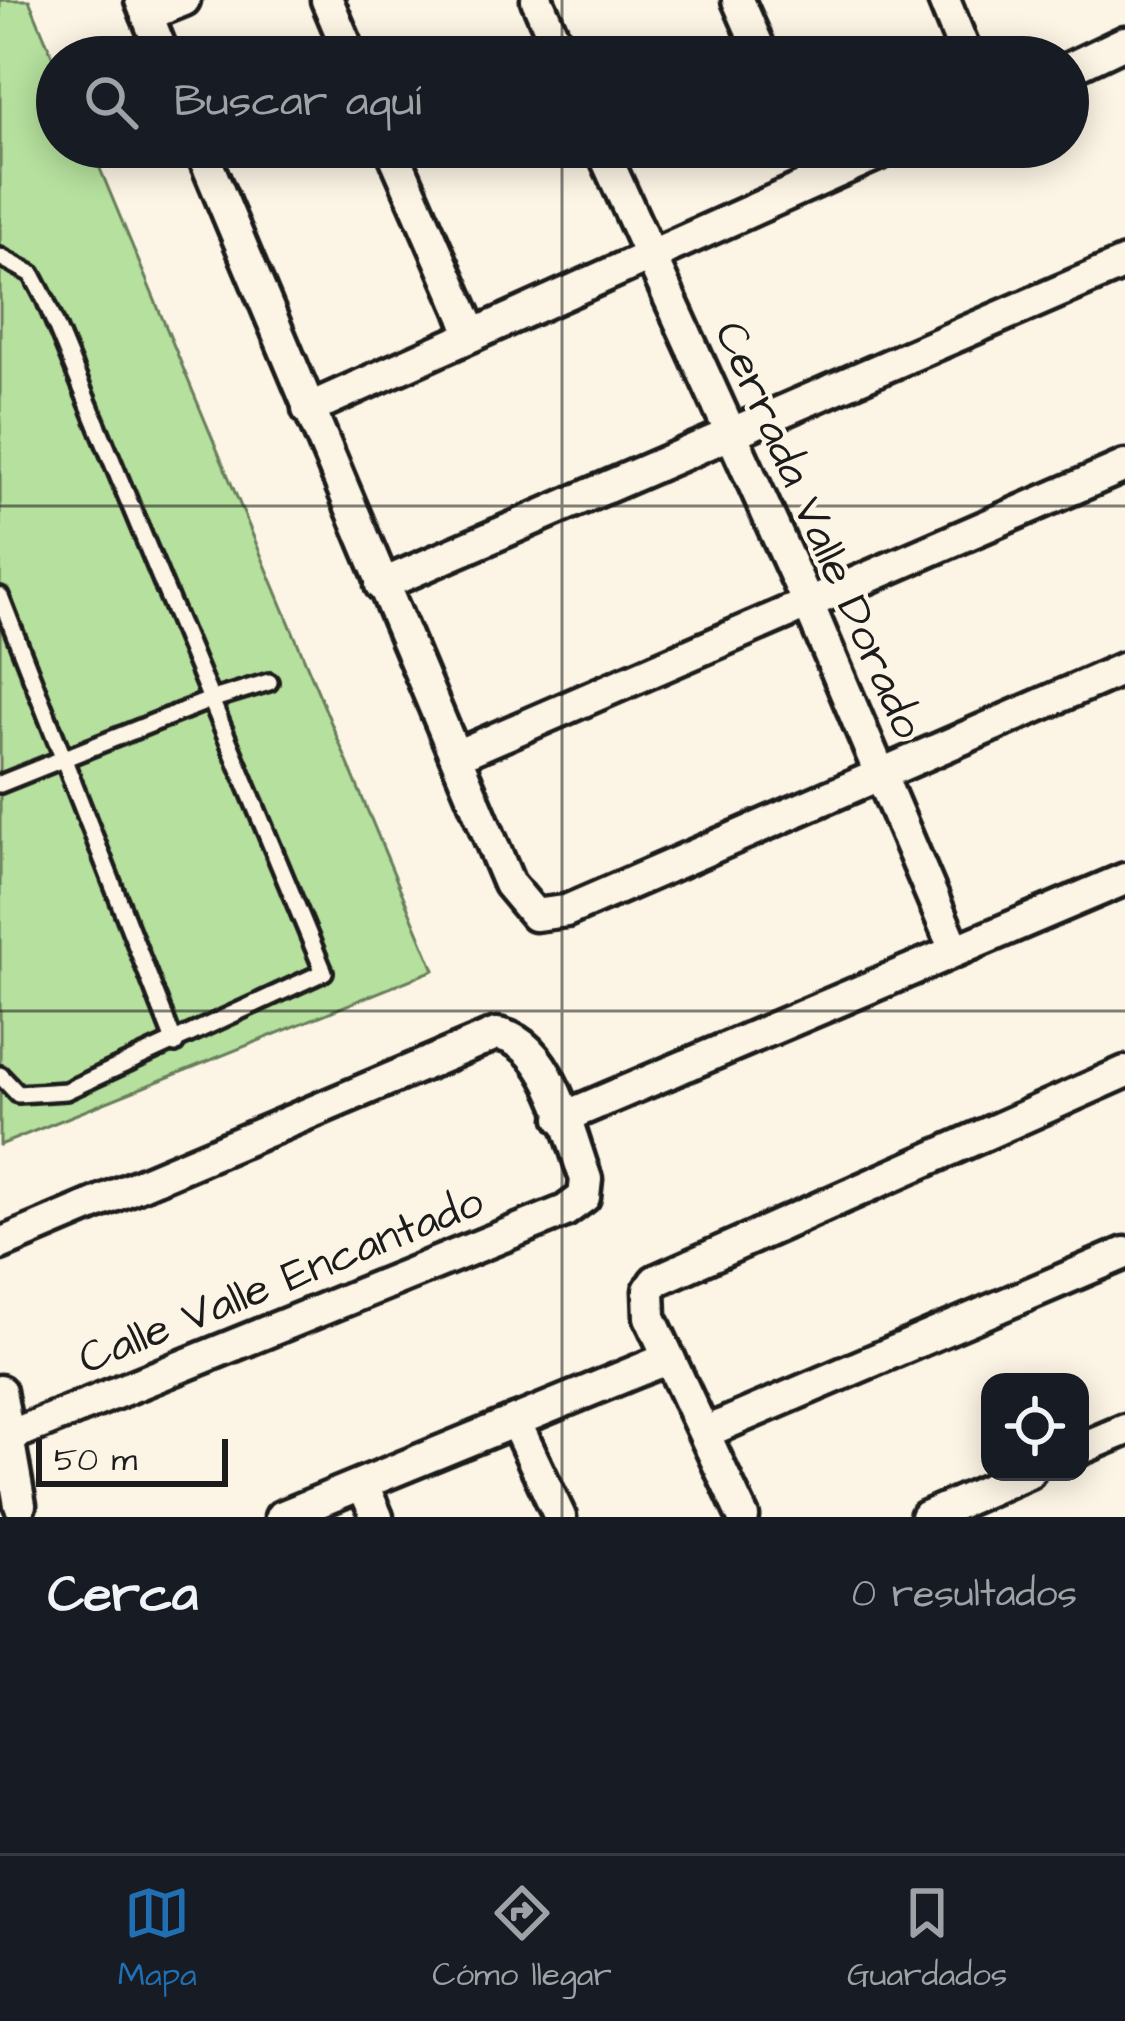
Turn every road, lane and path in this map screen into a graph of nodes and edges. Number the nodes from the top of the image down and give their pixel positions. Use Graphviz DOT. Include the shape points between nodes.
graph roads {
  1 [pos="184,0"];
  2 [pos="326,0"];
  3 [pos="537,0"];
  4 [pos="738,0"];
  5 [pos="944,0"];
  6 [pos="144,8"];
  7 [pos="155,36"];
  8 [pos="342,36"];
  9 [pos="553,36"];
  10 [pos="754,36"];
  11 [pos="959,36"];
  12 [pos="1125,42"];
  13 [pos="1089,59"];
  14 [pos="209,168"];
  15 [pos="400,168"];
  16 [pos="610,168"];
  17 [pos="811,168"];
  18 [pos="844,168"];
  19 [pos="816,180"];
  20 [pos="648,255"];
  21 [pos="0,256"];
  22 [pos="1125,263"];
  23 [pos="473,334"];
  24 [pos="308,410"];
  25 [pos="729,431"];
  26 [pos="1125,466"];
  27 [pos="381,585"];
  28 [pos="0,596"];
  29 [pos="807,602"];
  30 [pos="1125,668"];
  31 [pos="269,682"];
  32 [pos="209,700"];
  33 [pos="456,756"];
  34 [pos="65,758"];
  35 [pos="881,770"];
  36 [pos="0,784"];
  37 [pos="1125,879"];
  38 [pos="955,950"];
  39 [pos="175,1044"];
  40 [pos="1125,1072"];
  41 [pos="0,1075"];
  42 [pos="562,1118"];
  43 [pos="0,1244"];
  44 [pos="1125,1253"];
  45 [pos="669,1358"];
  46 [pos="0,1391"];
  47 [pos="515,1421"];
  48 [pos="1125,1430"];
  49 [pos="706,1432"];
  50 [pos="8,1437"];
  51 [pos="1089,1445"];
  52 [pos="1008,1481"];
  53 [pos="363,1485"];
  54 [pos="20,1505"];
  55 [pos="281,1517"];
  56 [pos="377,1517"];
  57 [pos="560,1517"];
  58 [pos="742,1517"];
  59 [pos="926,1517"];
  1 -- 6 [label="street"];
  2 -- 8 [label="street"];
  3 -- 9 [label="street"];
  4 -- 10 [label="street"];
  5 -- 11 [label="street"];
  6 -- 7 [label="street"];
  12 -- 13 [label="street"];
  14 -- 24 [label="street"];
  15 -- 23 [label="street"];
  16 -- 20 [label="street, Cerrada Valle Dorado"];
  17 -- 19 [label="street"];
  18 -- 19 [label="street"];
  19 -- 20 [label="street"];
  20 -- 23 [label="street"];
  20 -- 25 [label="street, Cerrada Valle Dorado"];
  21 -- 32 [label="lane" via="32,274 45,299"];
  22 -- 25 [label="street"];
  23 -- 24 [label="street"];
  24 -- 27 [label="street"];
  25 -- 27 [label="street"];
  25 -- 29 [label="street, Cerrada Valle Dorado"];
  26 -- 29 [label="street"];
  27 -- 33 [label="street"];
  28 -- 34 [label="lane"];
  29 -- 33 [label="street"];
  29 -- 35 [label="street, Cerrada Valle Dorado"];
  30 -- 35 [label="street"];
  31 -- 32 [label="lane"];
  32 -- 34 [label="lane"];
  32 -- 39 [label="lane" via="324,972"];
  33 -- 35 [label="street" via="509,884 535,914 551,916"];
  34 -- 36 [label="lane"];
  34 -- 39 [label="lane"];
  35 -- 38 [label="street, Cerrada Valle Dorado"];
  37 -- 38 [label="street"];
  38 -- 42 [label="street"];
  39 -- 41 [label="lane" via="66,1091 18,1094"];
  40 -- 45 [label="street" via="674,1268 655,1281 647,1305"];
  42 -- 43 [label="street" via="534,1053 510,1036 480,1039"];
  42 -- 50 [label="street, Calle Valle Encantado" via="586,1179 584,1197 565,1211"];
  44 -- 49 [label="street"];
  45 -- 47 [label="street"];
  45 -- 49 [label="street"];
  46 -- 50 [label="street"];
  47 -- 53 [label="street"];
  47 -- 57 [label="street"];
  48 -- 51 [label="street"];
  49 -- 58 [label="street"];
  50 -- 54 [label="street"];
  52 -- 59 [label="street"];
  53 -- 55 [label="street"];
  53 -- 56 [label="street"];
}
